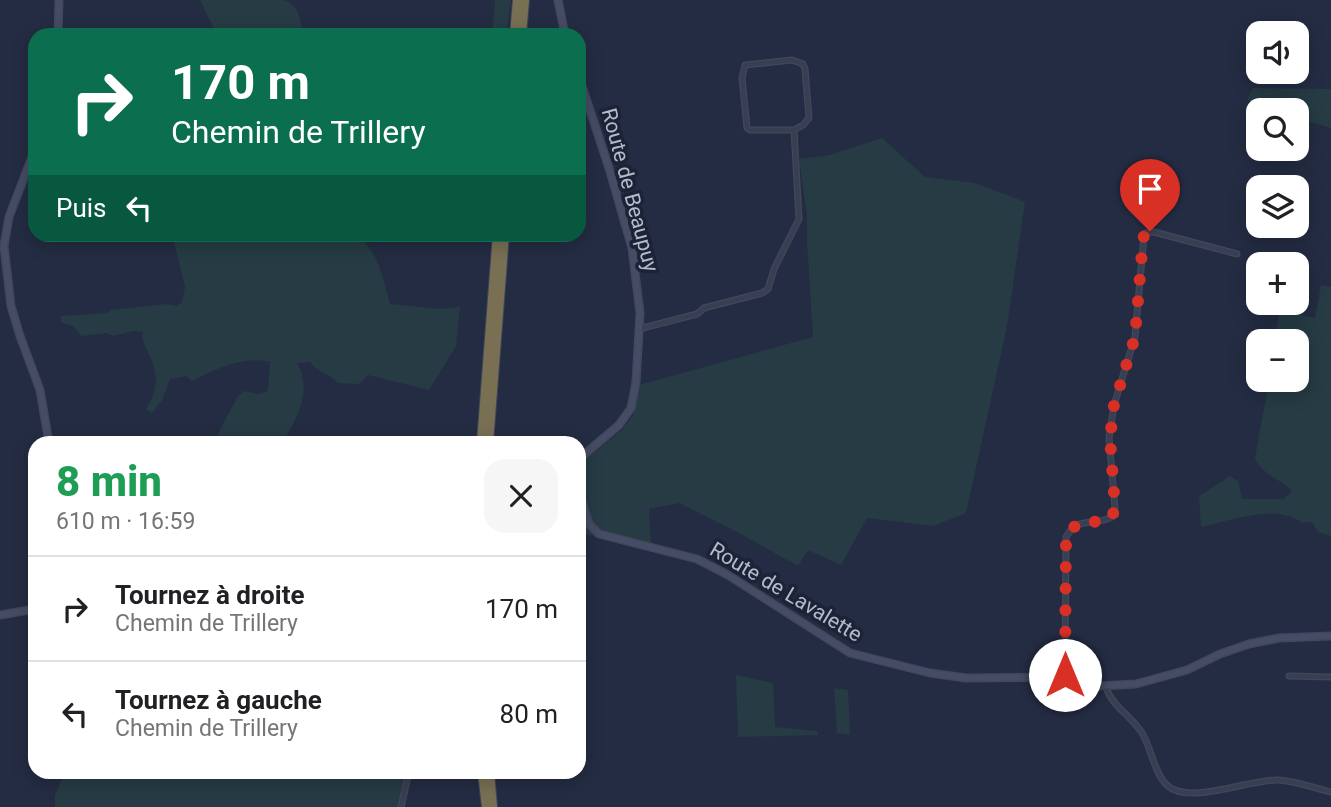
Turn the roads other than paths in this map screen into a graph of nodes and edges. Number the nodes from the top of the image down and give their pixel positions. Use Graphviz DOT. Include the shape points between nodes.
graph roads {
  1 [pos="60,0"];
  2 [pos="517,0"];
  3 [pos="525,0"];
  4 [pos="558,0"];
  5 [pos="58,28"];
  6 [pos="515,28"];
  7 [pos="523,28"];
  8 [pos="564,28"];
  9 [pos="586,98"];
  10 [pos="794,130"];
  11 [pos="28,167"];
  12 [pos="496,242"];
  13 [pos="504,242"];
  14 [pos="1237,254"];
  15 [pos="639,329"];
  16 [pos="48,436"];
  17 [pos="482,436"];
  18 [pos="490,436"];
  19 [pos="586,454"];
  20 [pos="586,514"];
  21 [pos="28,610"];
  22 [pos="0,615"];
  23 [pos="1331,636"];
  24 [pos="1289,676"];
  25 [pos="1331,677"];
  26 [pos="1065,678"];
  27 [pos="1106,687"];
  28 [pos="407,779"];
  29 [pos="483,779"];
  30 [pos="491,779"];
  31 [pos="1331,792"];
  32 [pos="401,807"];
  33 [pos="485,807"];
  34 [pos="493,807"];
  1 -- 5 [label="street"];
  2 -- 6 [label="highway"];
  3 -- 7 [label="highway"];
  4 -- 8 [label="street"];
  9 -- 15 [label="street, Route de Beaupuy" via="632,248 639,287"];
  10 -- 10 [label="street" via="809,118 803,64 792,60 745,65 747,128"];
  10 -- 15 [label="street" via="799,219 768,289"];
  11 -- 16 [label="street" via="9,216 4,246 11,306 40,390"];
  12 -- 17 [label="highway"];
  13 -- 18 [label="highway"];
  14 -- 26 [label="street" via="1150,231 1144,235 1135,337 1114,405 1110,438 1115,508 1112,517 1078,523 1066,537"];
  15 -- 19 [label="street, Route de Beaupuy" via="631,408"];
  20 -- 26 [label="street, Route de Lavalette" via="599,534 696,559 728,575 850,653 966,678"];
  21 -- 22 [label="street"];
  23 -- 27 [label="street, Route de Lavalette" via="1256,642 1171,676"];
  24 -- 25 [label="street"];
  26 -- 27 [label="street, Route de Lavalette"];
  27 -- 31 [label="street" via="1142,733 1165,784 1177,792 1192,794 1278,780"];
  28 -- 32 [label="street"];
  29 -- 33 [label="highway"];
  30 -- 34 [label="highway"];
}
